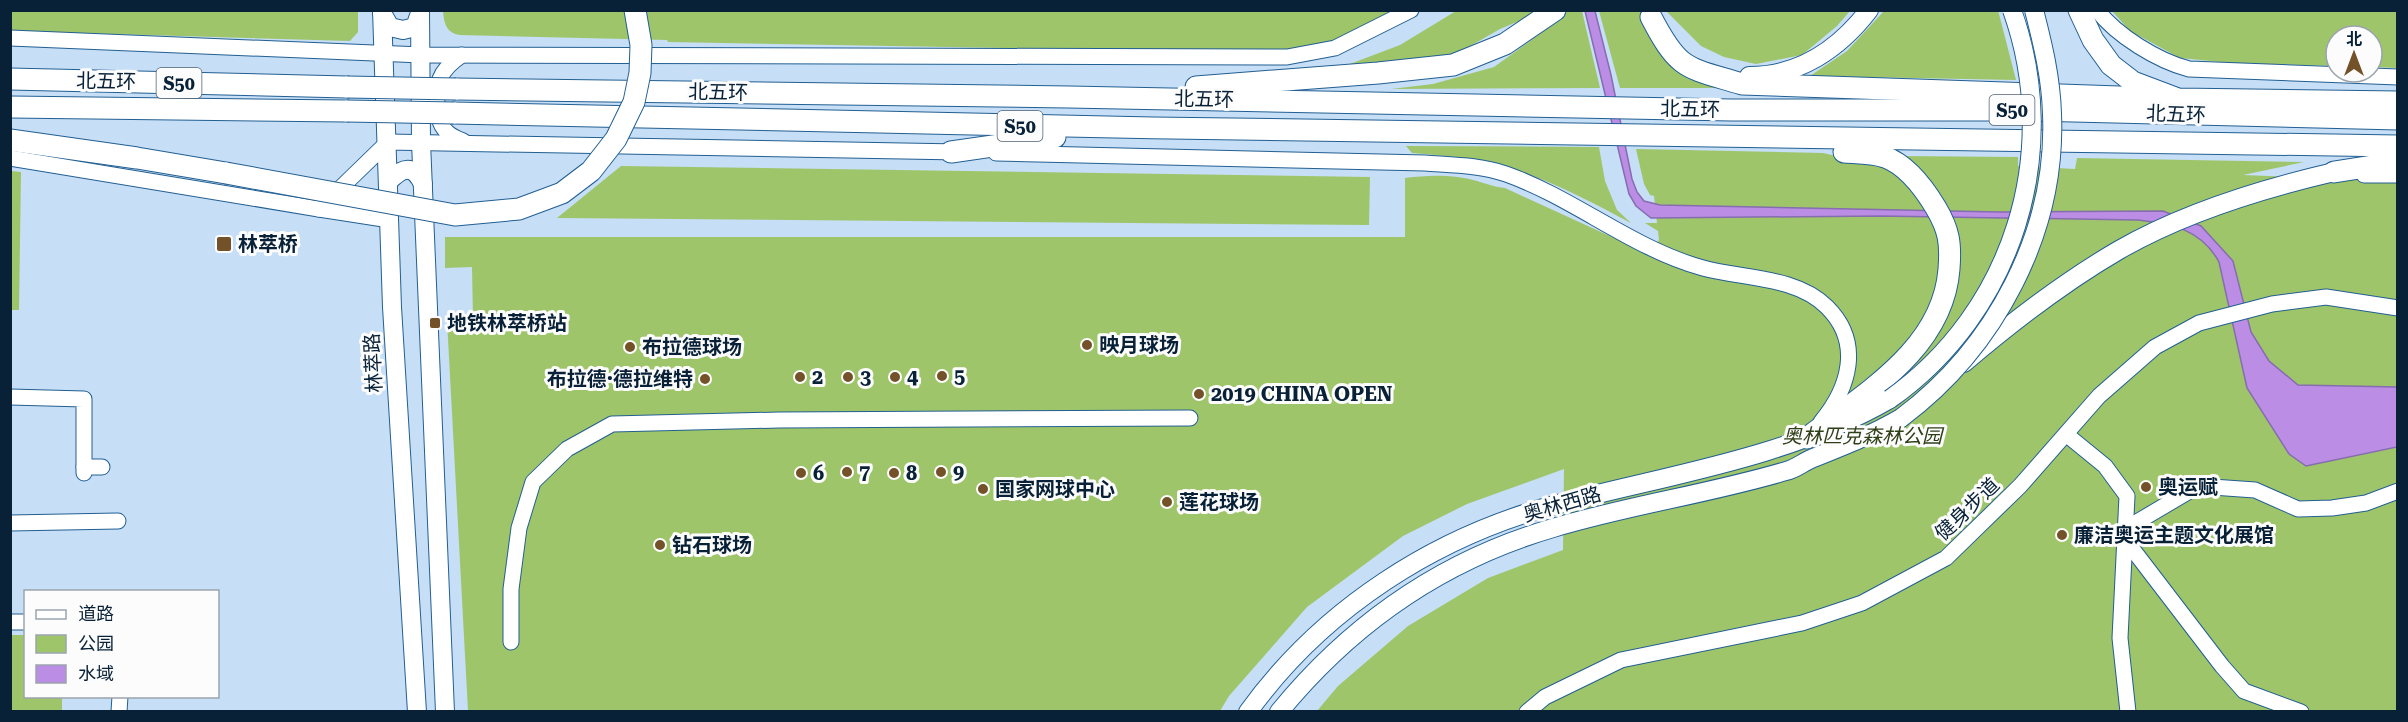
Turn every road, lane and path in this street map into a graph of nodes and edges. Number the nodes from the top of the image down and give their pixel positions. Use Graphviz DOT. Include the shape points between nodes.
graph roads {
  1 [pos="635,10"];
  2 [pos="1411,10"];
  3 [pos="1555,10"];
  4 [pos="1869,10"];
  5 [pos="2012,10"];
  6 [pos="2034,10"];
  7 [pos="2079,10"];
  8 [pos="2097,10"];
  9 [pos="382,12"];
  10 [pos="420,12"];
  11 [pos="1650,14"];
  12 [pos="10,38"];
  13 [pos="385,54"];
  14 [pos="422,55"];
  15 [pos="462,55"];
  16 [pos="2397,77"];
  17 [pos="10,79"];
  18 [pos="1069,97"];
  19 [pos="2178,99"];
  20 [pos="2397,102"];
  21 [pos="10,107"];
  22 [pos="2397,119"];
  23 [pos="1116,128"];
  24 [pos="1751,139"];
  25 [pos="10,140"];
  26 [pos="388,142"];
  27 [pos="421,142"];
  28 [pos="467,143"];
  29 [pos="2397,146"];
  30 [pos="951,152"];
  31 [pos="10,158"];
  32 [pos="2397,162"];
  33 [pos="2334,172"];
  34 [pos="2397,175"];
  35 [pos="389,181"];
  36 [pos="423,184"];
  37 [pos="319,209"];
  38 [pos="390,220"];
  39 [pos="2397,308"];
  40 [pos="1927,396"];
  41 [pos="10,397"];
  42 [pos="1190,418"];
  43 [pos="2067,435"];
  44 [pos="1807,438"];
  45 [pos="102,467"];
  46 [pos="2397,491"];
  47 [pos="118,521"];
  48 [pos="10,523"];
  49 [pos="2124,538"];
  50 [pos="511,642"];
  51 [pos="417,711"];
  52 [pos="445,711"];
  53 [pos="1248,711"];
  54 [pos="1279,711"];
  55 [pos="1527,711"];
  56 [pos="2128,711"];
  57 [pos="2301,711"];
  1 -- 25 [label="highway, bridge" via="641,45 640,73 634,102 616,139 591,171 562,193 519,209 455,215 226,173"];
  2 -- 15 [label="street" via="1335,48 1287,57"];
  3 -- 18 [label="highway" via="1505,44 1453,65"];
  4 -- 11 [label="main road" via="1848,35 1822,55 1795,69 1764,76 1737,75 1693,59 1678,50"];
  5 -- 44 [label="main road, 奥林西路, bridge" via="2027,63 2032,117 2030,158 2013,238 1995,280 1961,331 1924,372 1861,416"];
  6 -- 40 [label="main road, bridge" via="2048,70 2052,116 2048,183 2037,230 2013,286 1992,321"];
  7 -- 19 [label="highway" via="2111,65 2133,82"];
  8 -- 16 [label="street" via="2117,31 2170,64 2189,69"];
  9 -- 10 [label="main road" via="390,27 403,30 415,27"];
  9 -- 13 [label="main road, 林萃路"];
  10 -- 14 [label="main road"];
  11 -- 19 [label="highway" via="1664,41 1682,63 1742,84"];
  12 -- 13 [label="street"];
  13 -- 14 [label="street"];
  13 -- 26 [label="main road, 林萃路"];
  14 -- 15 [label="street"];
  14 -- 27 [label="main road"];
  15 -- 28 [label="street" via="440,80 439,121 447,132"];
  17 -- 18 [label="highway, 北五环 / S50, bridge"];
  18 -- 22 [label="highway, 北五环 / S50"];
  19 -- 20 [label="highway"];
  21 -- 23 [label="highway, 北五环 / S50, bridge"];
  23 -- 24 [label="highway, 北五环 / S50"];
  23 -- 30 [label="highway"];
  24 -- 29 [label="highway, 北五环 / S50"];
  24 -- 44 [label="highway" via="1885,157 1914,177 1929,197 1951,246 1948,286 1937,316 1922,339 1896,369"];
  26 -- 27 [label="street"];
  26 -- 35 [label="main road, 林萃路"];
  26 -- 37 [label="street"];
  27 -- 28 [label="street"];
  27 -- 36 [label="main road"];
  28 -- 30 [label="street"];
  30 -- 44 [label="street" via="1425,163 1507,174 1670,257 1732,275 1780,283 1816,298 1828,308 1844,333 1850,362 1839,394"];
  31 -- 37 [label="street"];
  32 -- 33 [label="highway"];
  33 -- 34 [label="street"];
  33 -- 40 [label="main road, bridge" via="2274,187 2156,231 2095,265 2020,319"];
  35 -- 36 [label="main road" via="399,171 410,170 418,174"];
  35 -- 38 [label="main road, 林萃路"];
  36 -- 52 [label="main road"];
  37 -- 38 [label="street"];
  38 -- 51 [label="main road, 林萃路"];
  39 -- 43 [label="street, 健身步道" via="2326,297 2272,304 2199,323 2155,347 2099,396"];
  40 -- 54 [label="main road, 奥林西路, bridge" via="1901,418 1789,470 1551,528 1473,559 1419,587 1371,621 1319,665"];
  41 -- 45 [label="street" via="84,399 84,470"];
  42 -- 50 [label="street" via="612,424 567,449 533,482 519,528 511,589"];
  43 -- 49 [label="street" via="2105,466 2127,496"];
  43 -- 55 [label="street, 健身步道" via="1946,558 1862,603 1802,623 1620,660 1545,697"];
  44 -- 53 [label="main road, 奥林西路" via="1740,460 1531,512 1430,554 1338,615"];
  46 -- 49 [label="street" via="2366,503 2298,508 2255,490 2198,486 2137,522"];
  47 -- 48 [label="street"];
  49 -- 56 [label="street" via="2120,638"];
  49 -- 57 [label="street" via="2244,691"];
}
